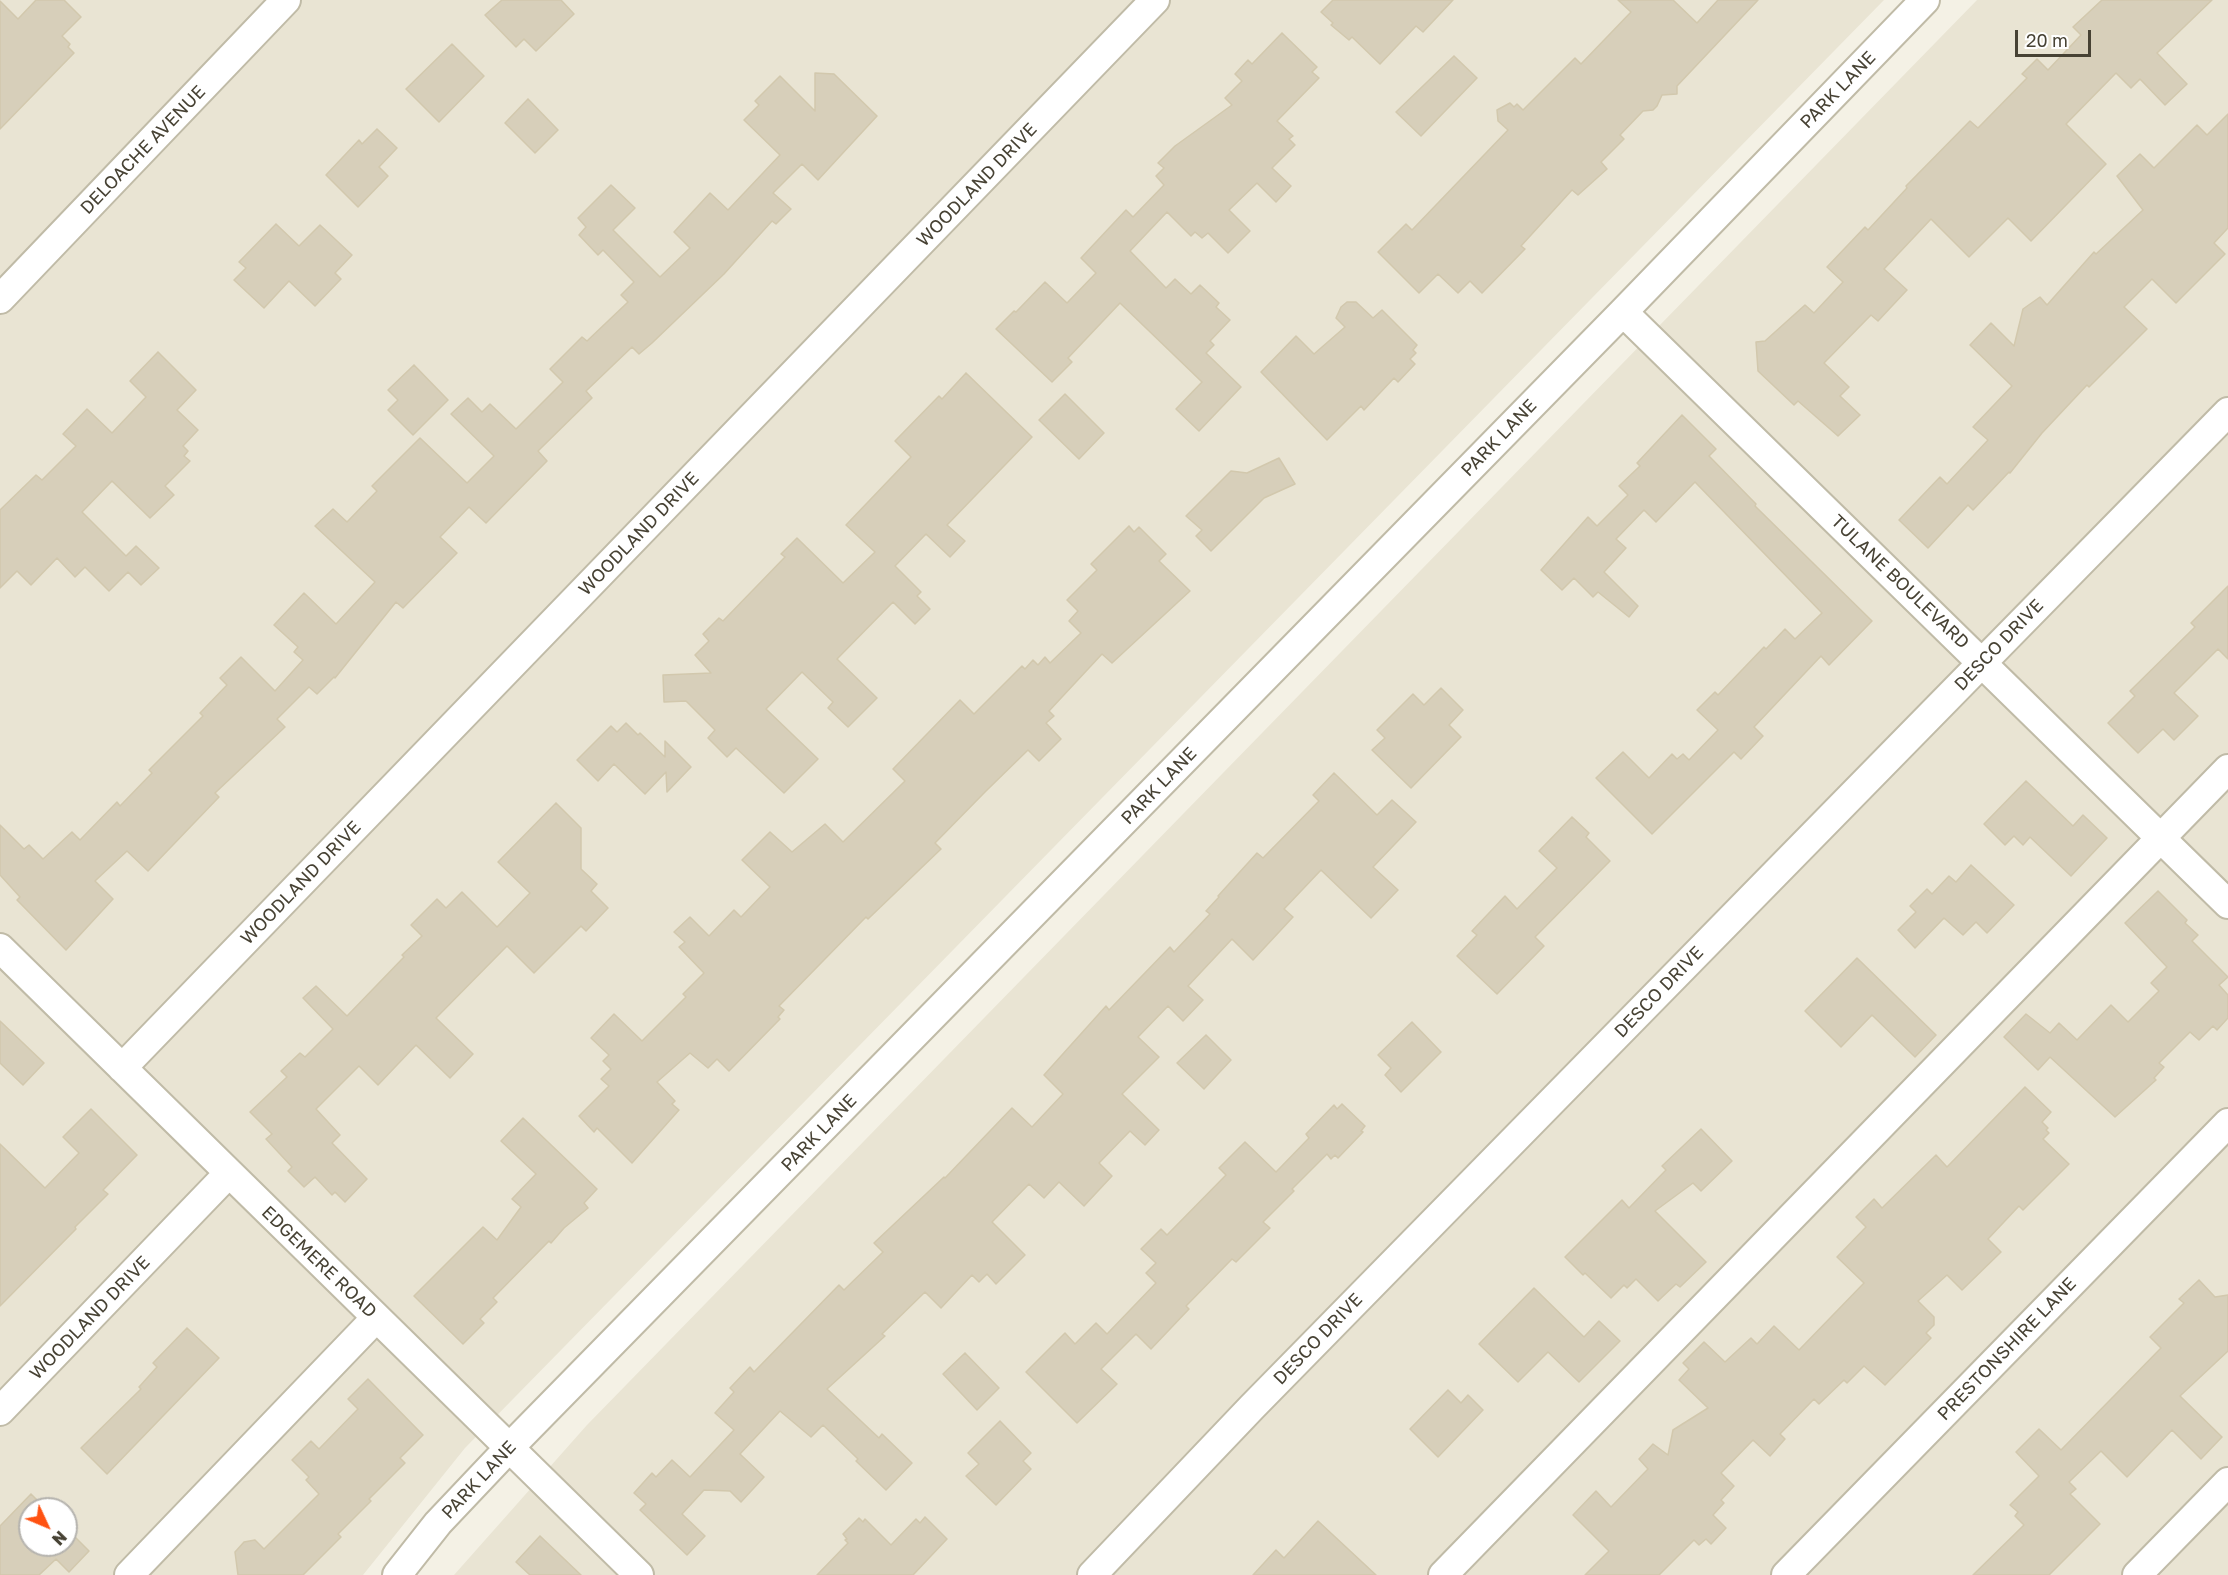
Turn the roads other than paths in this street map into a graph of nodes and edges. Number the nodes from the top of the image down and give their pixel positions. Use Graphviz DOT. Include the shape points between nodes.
graph roads {
  1 [pos="286,0"];
  2 [pos="1155,0"];
  3 [pos="1925,0"];
  4 [pos="0,299"];
  5 [pos="1623,312"];
  6 [pos="2228,412"];
  7 [pos="1983,662"];
  8 [pos="2228,769"];
  9 [pos="2161,838"];
  10 [pos="2228,904"];
  11 [pos="0,948"];
  12 [pos="122,1068"];
  13 [pos="2228,1123"];
  14 [pos="229,1173"];
  15 [pos="376,1318"];
  16 [pos="0,1411"];
  17 [pos="509,1448"];
  18 [pos="2228,1482"];
  19 [pos="129,1575"];
  20 [pos="397,1575"];
  21 [pos="639,1575"];
  22 [pos="1092,1575"];
  23 [pos="1443,1575"];
  24 [pos="1786,1575"];
  25 [pos="2137,1575"];
  1 -- 4 [label="street, DELOACHE AVENUE"];
  2 -- 12 [label="street, WOODLAND DRIVE"];
  3 -- 5 [label="street, PARK LANE"];
  5 -- 7 [label="street, TULANE BOULEVARD"];
  5 -- 17 [label="street, PARK LANE"];
  6 -- 7 [label="street, DESCO DRIVE"];
  7 -- 9 [label="street, TULANE BOULEVARD"];
  7 -- 22 [label="street, DESCO DRIVE"];
  8 -- 9 [label="street"];
  9 -- 10 [label="street, TULANE BOULEVARD"];
  9 -- 23 [label="street"];
  11 -- 12 [label="street, EDGEMERE ROAD"];
  12 -- 14 [label="street, EDGEMERE ROAD"];
  13 -- 24 [label="street, PRESTONSHIRE LANE"];
  14 -- 15 [label="street, EDGEMERE ROAD"];
  14 -- 16 [label="street, WOODLAND DRIVE"];
  15 -- 17 [label="street, EDGEMERE ROAD"];
  15 -- 19 [label="street"];
  17 -- 20 [label="street, PARK LANE" via="438,1523"];
  17 -- 21 [label="street, EDGEMERE ROAD"];
  18 -- 25 [label="street"];
}
